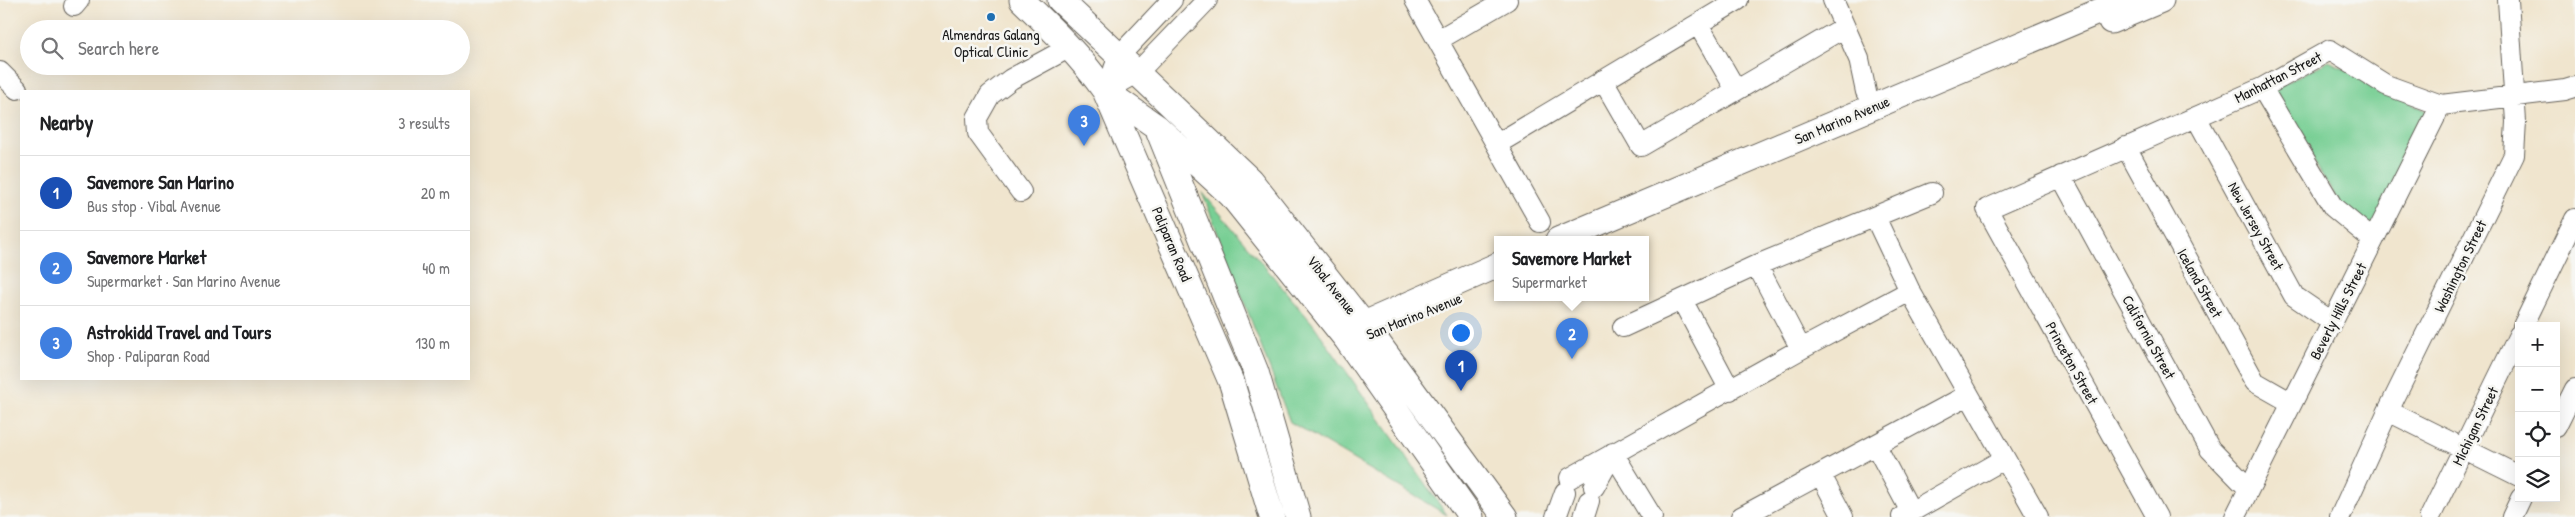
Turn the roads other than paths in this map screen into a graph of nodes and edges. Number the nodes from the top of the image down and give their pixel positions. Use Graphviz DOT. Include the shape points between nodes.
graph roads {
  1 [pos="1022,0"];
  2 [pos="1060,0"];
  3 [pos="1172,0"];
  4 [pos="1207,0"];
  5 [pos="1415,0"];
  6 [pos="1507,0"];
  7 [pos="1738,0"];
  8 [pos="1833,0"];
  9 [pos="2126,0"];
  10 [pos="2161,0"];
  11 [pos="2508,0"];
  12 [pos="1698,24"];
  13 [pos="1845,27"];
  14 [pos="1438,40"];
  15 [pos="1070,47"];
  16 [pos="1119,56"];
  17 [pos="0,72"];
  18 [pos="1137,73"];
  19 [pos="1604,80"];
  20 [pos="2575,87"];
  21 [pos="2262,88"];
  22 [pos="17,89"];
  23 [pos="1736,90"];
  24 [pos="1105,91"];
  25 [pos="1866,92"];
  26 [pos="2513,95"];
  27 [pos="2441,105"];
  28 [pos="2196,116"];
  29 [pos="1157,128"];
  30 [pos="1497,144"];
  31 [pos="2126,147"];
  32 [pos="2061,176"];
  33 [pos="1021,192"];
  34 [pos="1932,193"];
  35 [pos="1987,209"];
  36 [pos="1874,217"];
  37 [pos="2575,219"];
  38 [pos="1540,222"];
  39 [pos="1567,236"];
  40 [pos="1605,236"];
  41 [pos="2373,240"];
  42 [pos="1757,265"];
  43 [pos="1494,267"];
  44 [pos="1494,283"];
  45 [pos="1910,292"];
  46 [pos="1682,300"];
  47 [pos="2332,322"];
  48 [pos="2525,322"];
  49 [pos="1624,327"];
  50 [pos="1361,333"];
  51 [pos="2515,343"];
  52 [pos="1802,349"];
  53 [pos="2575,389"];
  54 [pos="1730,390"];
  55 [pos="1968,394"];
  56 [pos="2292,403"];
  57 [pos="2388,411"];
  58 [pos="2560,419"];
  59 [pos="1876,446"];
  60 [pos="2464,448"];
  61 [pos="1613,453"];
  62 [pos="2004,459"];
  63 [pos="2515,474"];
  64 [pos="1821,475"];
  65 [pos="2249,489"];
  66 [pos="1589,502"];
  67 [pos="2519,502"];
  68 [pos="1907,515"];
  69 [pos="1272,517"];
  70 [pos="1298,517"];
  71 [pos="1471,517"];
  72 [pos="1505,517"];
  73 [pos="1556,517"];
  74 [pos="1652,517"];
  75 [pos="1741,517"];
  76 [pos="1843,517"];
  77 [pos="2038,517"];
  78 [pos="2157,517"];
  79 [pos="2235,517"];
  80 [pos="2340,517"];
  81 [pos="2430,517"];
  82 [pos="2512,517"];
  1 -- 15 [label="main road, Paliparan Road"];
  2 -- 16 [label="main road, Paliparan Road"];
  3 -- 16 [label="street"];
  4 -- 18 [label="street"];
  5 -- 14 [label="street"];
  6 -- 14 [label="street"];
  7 -- 12 [label="street"];
  8 -- 13 [label="street"];
  9 -- 39 [label="main road, San Marino Avenue"];
  10 -- 40 [label="main road, San Marino Avenue"];
  11 -- 26 [label="street, Washington Street"];
  12 -- 19 [label="street"];
  12 -- 23 [label="street"];
  13 -- 23 [label="street"];
  13 -- 25 [label="street" via="1859,59"];
  14 -- 30 [label="street"];
  15 -- 24 [label="main road, Paliparan Road"];
  15 -- 33 [label="street" via="1011,79 990,95 976,118 978,133"];
  16 -- 18 [label="main road, Paliparan Road"];
  16 -- 24 [label="street"];
  17 -- 22 [label="street"];
  18 -- 24 [label="street"];
  18 -- 29 [label="main road, Paliparan Road"];
  18 -- 50 [label="main road, Vibal Avenue" via="1250,180"];
  19 -- 23 [label="street" via="1641,146"];
  19 -- 30 [label="street"];
  20 -- 26 [label="street, Manhattan Street"];
  21 -- 27 [label="street, Manhattan Street" via="2330,50 2386,85"];
  21 -- 28 [label="street, Manhattan Street"];
  21 -- 41 [label="street" via="2333,207"];
  24 -- 29 [label="main road, Vibal Avenue"];
  24 -- 69 [label="main road, Paliparan Road" via="1232,384"];
  26 -- 27 [label="street, Manhattan Street"];
  26 -- 57 [label="street, Washington Street" via="2516,122 2514,155"];
  27 -- 41 [label="street, Beverly Hills Street"];
  28 -- 31 [label="street, Manhattan Street"];
  28 -- 47 [label="street, New Jersey Street" via="2294,296"];
  29 -- 50 [label="main road, Vibal Avenue" via="1231,195"];
  29 -- 70 [label="main road, Paliparan Road" via="1256,372"];
  30 -- 38 [label="street"];
  31 -- 32 [label="street, Manhattan Street"];
  31 -- 56 [label="street, Iceland Street" via="2255,382"];
  32 -- 35 [label="street, Manhattan Street"];
  32 -- 65 [label="street, California Street" via="2210,449"];
  34 -- 36 [label="street"];
  35 -- 78 [label="street, Princeton Street"];
  36 -- 42 [label="street"];
  36 -- 45 [label="street"];
  37 -- 48 [label="street"];
  41 -- 47 [label="street, Beverly Hills Street"];
  42 -- 46 [label="street"];
  42 -- 52 [label="street"];
  43 -- 50 [label="main road, San Marino Avenue"];
  44 -- 50 [label="main road, San Marino Avenue"];
  45 -- 52 [label="street"];
  45 -- 55 [label="street"];
  46 -- 49 [label="street"];
  46 -- 54 [label="street"];
  47 -- 56 [label="street, Beverly Hills Street"];
  50 -- 71 [label="main road, Vibal Avenue"];
  50 -- 72 [label="main road, Vibal Avenue"];
  51 -- 60 [label="street, Michigan Street"];
  52 -- 54 [label="street"];
  53 -- 58 [label="street"];
  54 -- 61 [label="street"];
  55 -- 59 [label="street"];
  55 -- 62 [label="street"];
  56 -- 65 [label="street, Beverly Hills Street"];
  57 -- 60 [label="street"];
  57 -- 80 [label="street, Washington Street"];
  59 -- 64 [label="street"];
  59 -- 68 [label="street"];
  60 -- 63 [label="street"];
  60 -- 81 [label="street, Michigan Street"];
  61 -- 66 [label="street"];
  61 -- 73 [label="street" via="1567,485"];
  61 -- 74 [label="street"];
  62 -- 68 [label="street"];
  62 -- 77 [label="street"];
  64 -- 75 [label="street"];
  64 -- 76 [label="street"];
  65 -- 79 [label="street, Beverly Hills Street"];
  67 -- 82 [label="street"];
}
